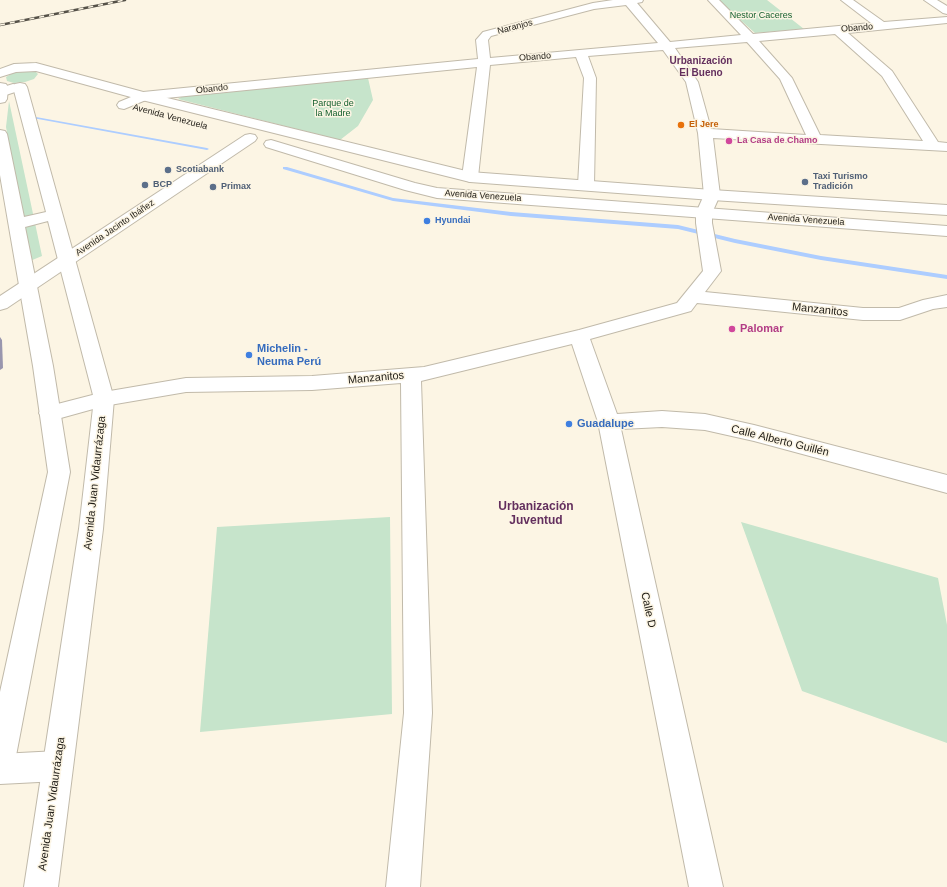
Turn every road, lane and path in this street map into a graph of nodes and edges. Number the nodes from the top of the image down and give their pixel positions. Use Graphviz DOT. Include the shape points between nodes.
graph roads {
  1 [pos="633,0"];
  2 [pos="713,0"];
  3 [pos="846,0"];
  4 [pos="929,0"];
  5 [pos="947,11"];
  6 [pos="941,21"];
  7 [pos="882,26"];
  8 [pos="838,30"];
  9 [pos="947,32"];
  10 [pos="750,38"];
  11 [pos="666,45"];
  12 [pos="581,53"];
  13 [pos="6,59"];
  14 [pos="484,62"];
  15 [pos="0,72"];
  16 [pos="17,85"];
  17 [pos="143,96"];
  18 [pos="109,101"];
  19 [pos="124,105"];
  20 [pos="147,111"];
  21 [pos="0,134"];
  22 [pos="705,134"];
  23 [pos="243,136"];
  24 [pos="815,139"];
  25 [pos="940,147"];
  26 [pos="470,177"];
  27 [pos="586,184"];
  28 [pos="712,195"];
  29 [pos="947,210"];
  30 [pos="54,215"];
  31 [pos="16,224"];
  32 [pos="704,225"];
  33 [pos="947,231"];
  34 [pos="66,260"];
  35 [pos="28,286"];
  36 [pos="692,297"];
  37 [pos="947,301"];
  38 [pos="0,304"];
  39 [pos="579,336"];
  40 [pos="411,375"];
  41 [pos="104,399"];
  42 [pos="50,413"];
  43 [pos="609,422"];
  44 [pos="947,484"];
  45 [pos="0,761"];
  46 [pos="58,766"];
  47 [pos="0,769"];
  48 [pos="41,887"];
  49 [pos="403,887"];
  50 [pos="706,887"];
  1 -- 11 [label="street"];
  1 -- 14 [label="street, Naranjos" via="593,6 487,34 482,40"];
  2 -- 10 [label="street"];
  3 -- 7 [label="street"];
  4 -- 5 [label="street"];
  6 -- 7 [label="street, Obando"];
  6 -- 9 [label="street"];
  7 -- 8 [label="street, Obando"];
  8 -- 10 [label="street, Obando"];
  8 -- 25 [label="street" via="887,74"];
  10 -- 11 [label="street, Obando"];
  10 -- 24 [label="street" via="786,78"];
  11 -- 12 [label="street, Obando"];
  11 -- 22 [label="street" via="692,82"];
  12 -- 14 [label="street, Obando"];
  12 -- 27 [label="street" via="590,78"];
  13 -- 16 [label="street, Avenida Venezuela"];
  14 -- 17 [label="street, Obando"];
  14 -- 26 [label="street, Naranjos"];
  15 -- 16 [label="street" via="14,68"];
  16 -- 17 [label="street, Avenida Venezuela"];
  16 -- 30 [label="street, Avenida Juan Vidaurrázaga"];
  17 -- 19 [label="street, Obando"];
  17 -- 26 [label="street, Avenida Venezuela"];
  18 -- 19 [label="street, Avenida Venezuela"];
  19 -- 20 [label="street, Avenida Venezuela"];
  21 -- 31 [label="street"];
  22 -- 24 [label="street"];
  22 -- 28 [label="street"];
  23 -- 32 [label="street, Avenida Venezuela" via="296,150 412,188 437,193"];
  23 -- 34 [label="street, Avenida Jacinto Ibáñez"];
  24 -- 25 [label="street"];
  26 -- 27 [label="street, Avenida Venezuela"];
  27 -- 28 [label="street, Avenida Venezuela"];
  28 -- 29 [label="street, Avenida Venezuela"];
  28 -- 32 [label="street"];
  30 -- 31 [label="street"];
  30 -- 34 [label="street, Avenida Juan Vidaurrázaga"];
  31 -- 35 [label="street"];
  32 -- 33 [label="street, Avenida Venezuela"];
  32 -- 36 [label="street, Manzanitos" via="712,271"];
  34 -- 35 [label="street, Avenida Jacinto Ibáñez"];
  34 -- 41 [label="street, Avenida Juan Vidaurrázaga"];
  35 -- 38 [label="street, Avenida Jacinto Ibáñez"];
  35 -- 42 [label="street"];
  36 -- 37 [label="street, Manzanitos" via="863,314 900,314"];
  36 -- 39 [label="street, Manzanitos" via="684,308"];
  39 -- 40 [label="street, Manzanitos"];
  39 -- 43 [label="street, Calle D"];
  40 -- 41 [label="street, Manzanitos" via="312,384 186,385"];
  40 -- 49 [label="street" via="418,713"];
  41 -- 42 [label="street, Manzanitos"];
  41 -- 46 [label="street, Avenida Juan Vidaurrázaga" via="91,529"];
  42 -- 45 [label="street" via="59,472"];
  43 -- 44 [label="street, Calle Alberto Guillén" via="662,419 705,422"];
  43 -- 50 [label="street, Calle D"];
  46 -- 47 [label="street"];
  46 -- 48 [label="street, Avenida Juan Vidaurrázaga"];
}
